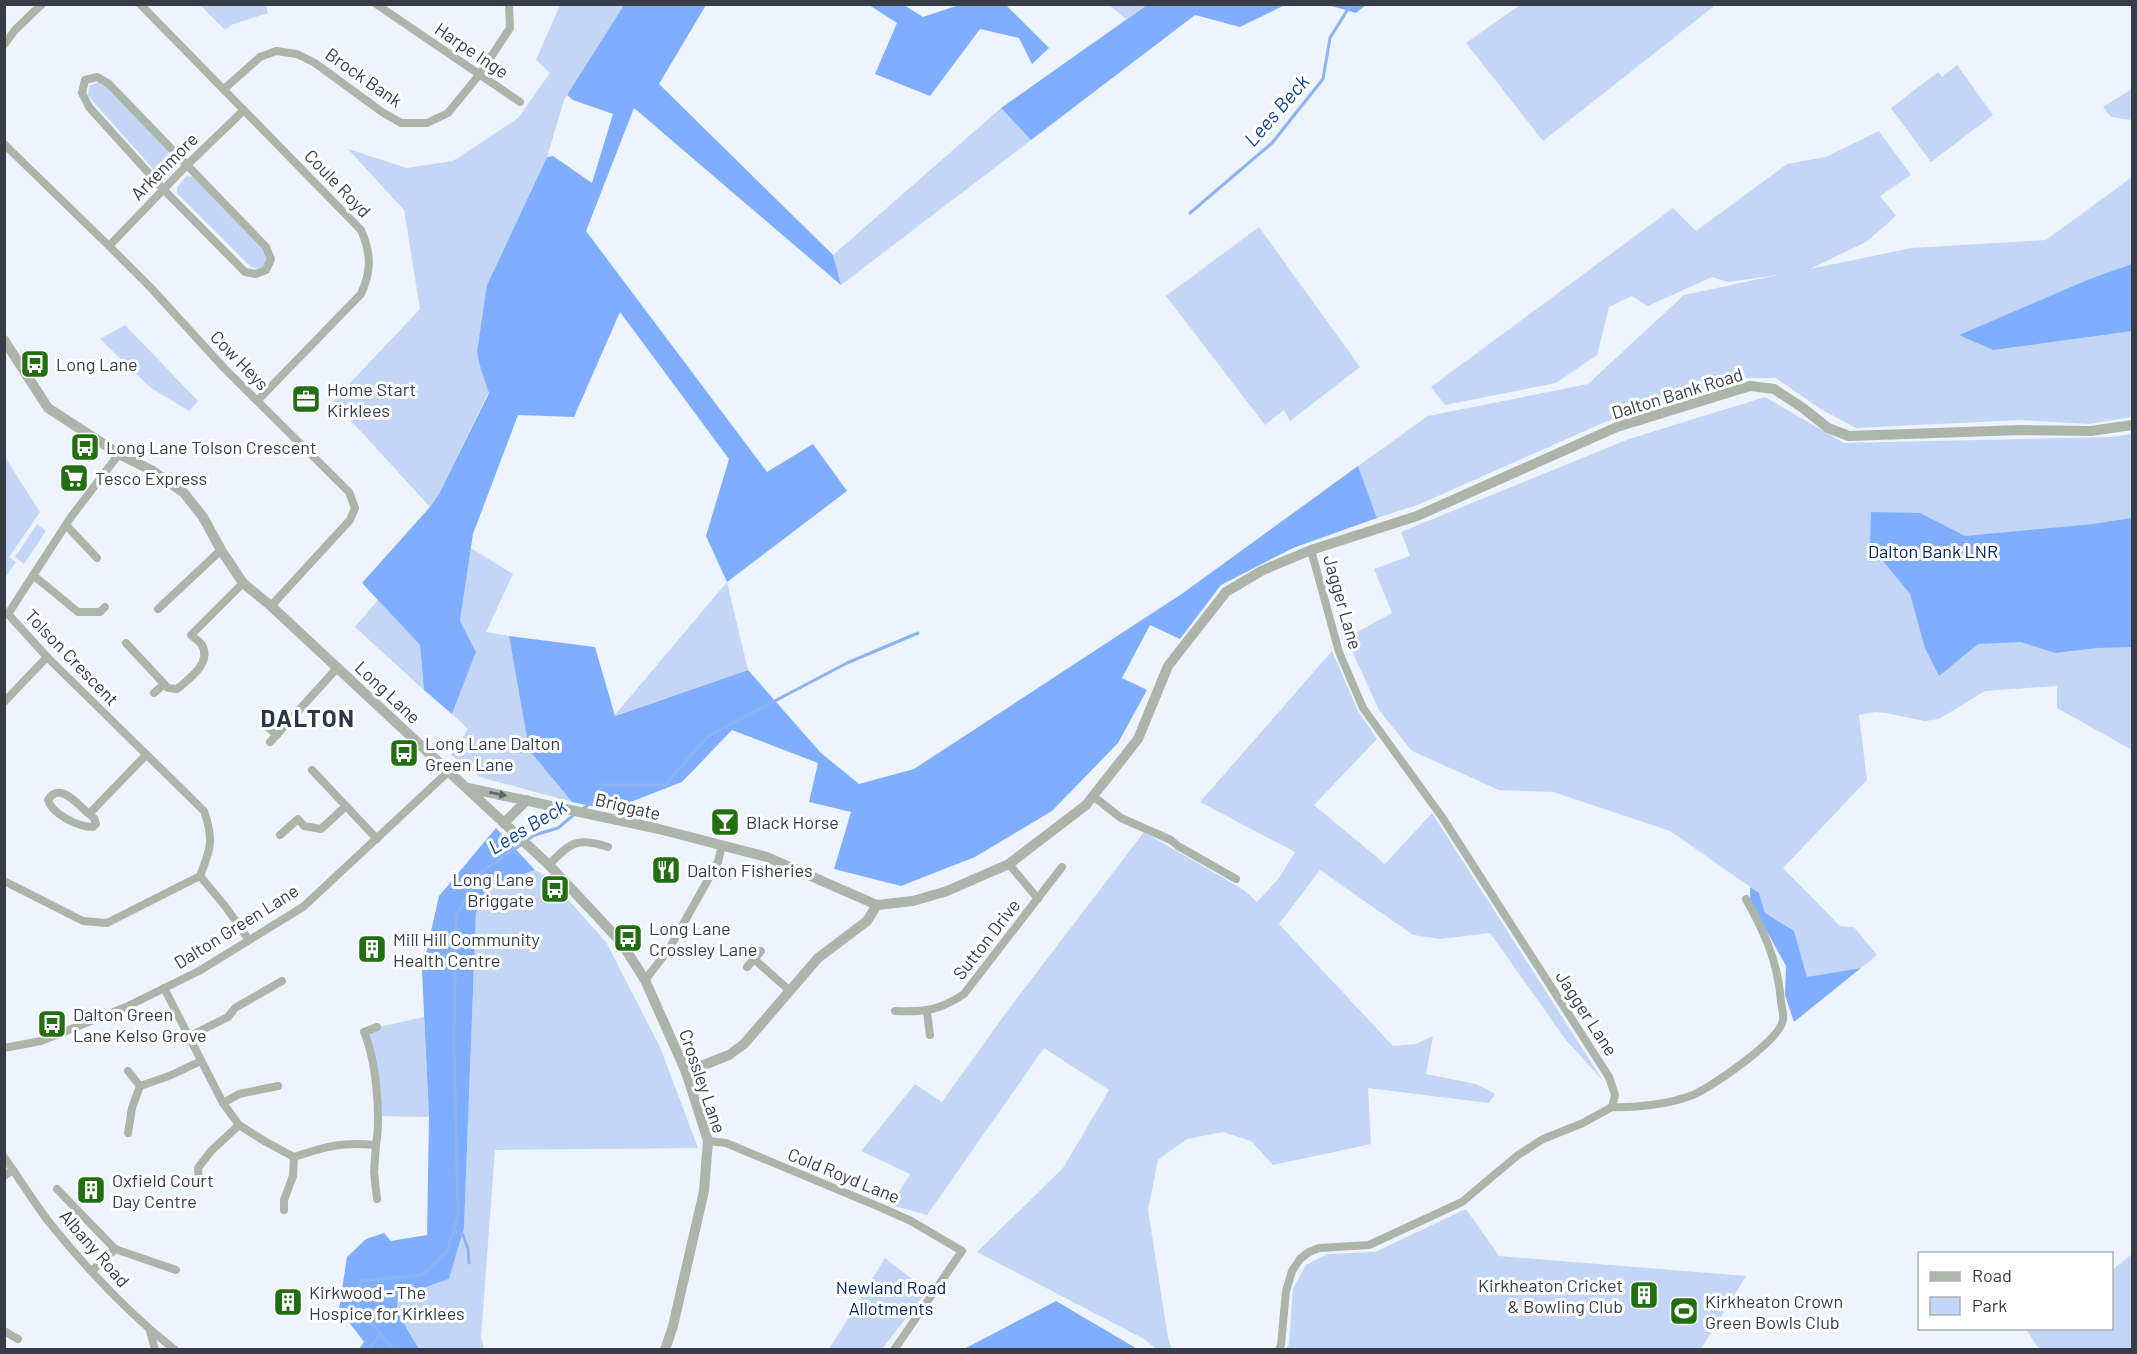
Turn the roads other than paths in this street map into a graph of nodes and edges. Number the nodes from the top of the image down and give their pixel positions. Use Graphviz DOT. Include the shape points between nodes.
graph roads {
  1 [pos="42,4"];
  2 [pos="140,4"];
  3 [pos="376,4"];
  4 [pos="509,4"];
  5 [pos="4,45"];
  6 [pos="479,75"];
  7 [pos="224,88"];
  8 [pos="520,102"];
  9 [pos="244,110"];
  10 [pos="4,144"];
  11 [pos="187,165"];
  12 [pos="164,190"];
  13 [pos="109,246"];
  14 [pos="4,340"];
  15 [pos="257,401"];
  16 [pos="2133,425"];
  17 [pos="119,454"];
  18 [pos="66,525"];
  19 [pos="221,550"];
  20 [pos="1311,550"];
  21 [pos="97,558"];
  22 [pos="33,575"];
  23 [pos="243,583"];
  24 [pos="271,606"];
  25 [pos="105,607"];
  26 [pos="158,609"];
  27 [pos="126,643"];
  28 [pos="47,657"];
  29 [pos="338,668"];
  30 [pos="164,684"];
  31 [pos="154,693"];
  32 [pos="4,702"];
  33 [pos="263,723"];
  34 [pos="146,755"];
  35 [pos="312,770"];
  36 [pos="449,771"];
  37 [pos="468,788"];
  38 [pos="1093,796"];
  39 [pos="527,800"];
  40 [pos="346,806"];
  41 [pos="89,814"];
  42 [pos="504,823"];
  43 [pos="280,836"];
  44 [pos="377,839"];
  45 [pos="722,844"];
  46 [pos="608,847"];
  47 [pos="1010,864"];
  48 [pos="549,865"];
  49 [pos="1062,867"];
  50 [pos="200,876"];
  51 [pos="1236,879"];
  52 [pos="4,881"];
  53 [pos="1038,899"];
  54 [pos="1746,899"];
  55 [pos="877,905"];
  56 [pos="249,940"];
  57 [pos="761,951"];
  58 [pos="754,958"];
  59 [pos="747,967"];
  60 [pos="645,980"];
  61 [pos="282,981"];
  62 [pos="164,988"];
  63 [pos="790,991"];
  64 [pos="895,1011"];
  65 [pos="927,1012"];
  66 [pos="377,1028"];
  67 [pos="930,1035"];
  68 [pos="188,1037"];
  69 [pos="4,1048"];
  70 [pos="201,1061"];
  71 [pos="128,1071"];
  72 [pos="686,1072"];
  73 [pos="140,1086"];
  74 [pos="278,1086"];
  75 [pos="223,1103"];
  76 [pos="1611,1107"];
  77 [pos="239,1125"];
  78 [pos="128,1133"];
  79 [pos="708,1141"];
  80 [pos="376,1145"];
  81 [pos="294,1156"];
  82 [pos="4,1157"];
  83 [pos="13,1170"];
  84 [pos="4,1176"];
  85 [pos="199,1182"];
  86 [pos="57,1189"];
  87 [pos="377,1199"];
  88 [pos="284,1210"];
  89 [pos="115,1250"];
  90 [pos="176,1270"];
  91 [pos="92,1271"];
  92 [pos="4,1331"];
  93 [pos="150,1331"];
  94 [pos="18,1339"];
  95 [pos="155,1350"];
  96 [pos="175,1350"];
  97 [pos="665,1350"];
  98 [pos="894,1350"];
  99 [pos="1279,1350"];
  1 -- 5 [label="street"];
  2 -- 7 [label="street, Coule Royd"];
  3 -- 6 [label="street, Harpe Inge"];
  4 -- 6 [label="street, Brock Bank" via="510,28"];
  6 -- 7 [label="street, Brock Bank" via="448,113 427,123 401,123 297,54 276,51 260,57"];
  6 -- 8 [label="street, Harpe Inge"];
  7 -- 9 [label="street, Coule Royd"];
  9 -- 11 [label="street, Arkenmore"];
  9 -- 15 [label="street, Coule Royd" via="361,230 368,248 367,282 361,294"];
  10 -- 13 [label="street, Cow Heys"];
  11 -- 12 [label="street, Arkenmore"];
  11 -- 12 [label="street" via="266,247 271,260 266,270 256,274 245,272"];
  11 -- 12 [label="street" via="109,84 97,77 85,80 82,93 89,107"];
  12 -- 13 [label="street, Arkenmore"];
  13 -- 15 [label="street, Cow Heys"];
  14 -- 17 [label="street, Long Lane" via="48,408"];
  15 -- 24 [label="street, Cow Heys" via="349,492 355,508 350,520"];
  16 -- 20 [label="street, Dalton Bank Road" via="2091,431 1849,436 1828,428 1774,389 1750,386 1617,427 1417,516"];
  17 -- 18 [label="street, Tolson Crescent"];
  17 -- 19 [label="street, Long Lane" via="184,493"];
  18 -- 21 [label="street" via="84,537"];
  18 -- 22 [label="street, Tolson Crescent"];
  19 -- 23 [label="street, Long Lane"];
  19 -- 26 [label="street"];
  20 -- 38 [label="street, Dalton Bank Road" via="1263,570 1226,592 1168,666 1138,739"];
  20 -- 76 [label="street, Jagger Lane" via="1339,652 1363,708 1442,817 1609,1077 1615,1095"];
  22 -- 25 [label="street" via="78,612 100,612"];
  22 -- 28 [label="street, Tolson Crescent" via="8,614"];
  23 -- 24 [label="street, Long Lane"];
  23 -- 30 [label="street" via="191,634 202,645 205,656 200,668 177,689"];
  24 -- 29 [label="street, Long Lane"];
  27 -- 30 [label="street"];
  28 -- 32 [label="street"];
  28 -- 34 [label="street, Tolson Crescent"];
  29 -- 33 [label="street" via="274,739"];
  29 -- 36 [label="street, Long Lane"];
  30 -- 31 [label="street"];
  34 -- 41 [label="street"];
  34 -- 50 [label="street, Tolson Crescent" via="204,811 212,832"];
  35 -- 40 [label="street"];
  36 -- 37 [label="street, Long Lane"];
  36 -- 44 [label="street, Dalton Green Lane"];
  37 -- 39 [label="street, Briggate, one-way"];
  37 -- 42 [label="street, Long Lane"];
  38 -- 47 [label="street, Dalton Bank Road"];
  38 -- 51 [label="street" via="1121,818 1171,840"];
  39 -- 42 [label="street"];
  39 -- 45 [label="street, Briggate"];
  40 -- 43 [label="street" via="321,829 304,826 298,819"];
  40 -- 44 [label="street"];
  41 -- 41 [label="street" via="96,824 93,827 85,827 53,810 48,800 57,792 65,793"];
  42 -- 48 [label="street, Long Lane"];
  44 -- 56 [label="street, Dalton Green Lane" via="303,907"];
  45 -- 55 [label="street, Briggate" via="767,857"];
  45 -- 60 [label="street" via="718,862 669,949"];
  46 -- 48 [label="street" via="577,842"];
  47 -- 53 [label="street, Sutton Drive"];
  47 -- 55 [label="street, Dalton Bank Road" via="947,891 913,901"];
  48 -- 60 [label="street, Long Lane" via="621,942"];
  49 -- 53 [label="street, Sutton Drive"];
  50 -- 52 [label="street" via="107,923 83,921"];
  50 -- 56 [label="street"];
  53 -- 65 [label="street, Sutton Drive" via="964,994"];
  54 -- 76 [label="street" via="1771,947 1780,990 1780,1030 1748,1059 1692,1096 1636,1108"];
  55 -- 63 [label="street" via="867,921 818,958"];
  56 -- 62 [label="street, Dalton Green Lane"];
  57 -- 58 [label="street"];
  58 -- 59 [label="street"];
  58 -- 63 [label="street"];
  60 -- 72 [label="street, Crossley Lane"];
  61 -- 68 [label="street" via="235,1008 228,1017"];
  62 -- 68 [label="street"];
  62 -- 69 [label="street, Dalton Green Lane" via="41,1041"];
  63 -- 72 [label="street" via="744,1044 729,1055"];
  64 -- 65 [label="street, Sutton Drive"];
  65 -- 67 [label="street"];
  66 -- 80 [label="street" via="364,1032 375,1077 379,1124"];
  68 -- 70 [label="street"];
  70 -- 73 [label="street"];
  70 -- 75 [label="street"];
  71 -- 73 [label="street"];
  72 -- 79 [label="street, Crossley Lane"];
  73 -- 78 [label="street"];
  74 -- 75 [label="street" via="239,1094"];
  75 -- 77 [label="street"];
  76 -- 99 [label="street" via="1543,1139 1462,1202 1369,1245 1319,1248 1300,1259 1286,1291"];
  77 -- 81 [label="street"];
  77 -- 85 [label="street" via="198,1168"];
  79 -- 97 [label="street, Crossley Lane" via="704,1191"];
  79 -- 98 [label="street, Cold Royd Lane" via="726,1143 882,1208 962,1251"];
  80 -- 81 [label="street" via="332,1145"];
  80 -- 87 [label="street"];
  81 -- 88 [label="street"];
  82 -- 83 [label="street, Albany Road"];
  83 -- 84 [label="street"];
  83 -- 91 [label="street, Albany Road" via="49,1221"];
  86 -- 89 [label="street"];
  89 -- 90 [label="street"];
  89 -- 91 [label="street"];
  91 -- 93 [label="street, Albany Road"];
  92 -- 94 [label="street"];
  93 -- 95 [label="street"];
  93 -- 96 [label="street, Albany Road"];
}
